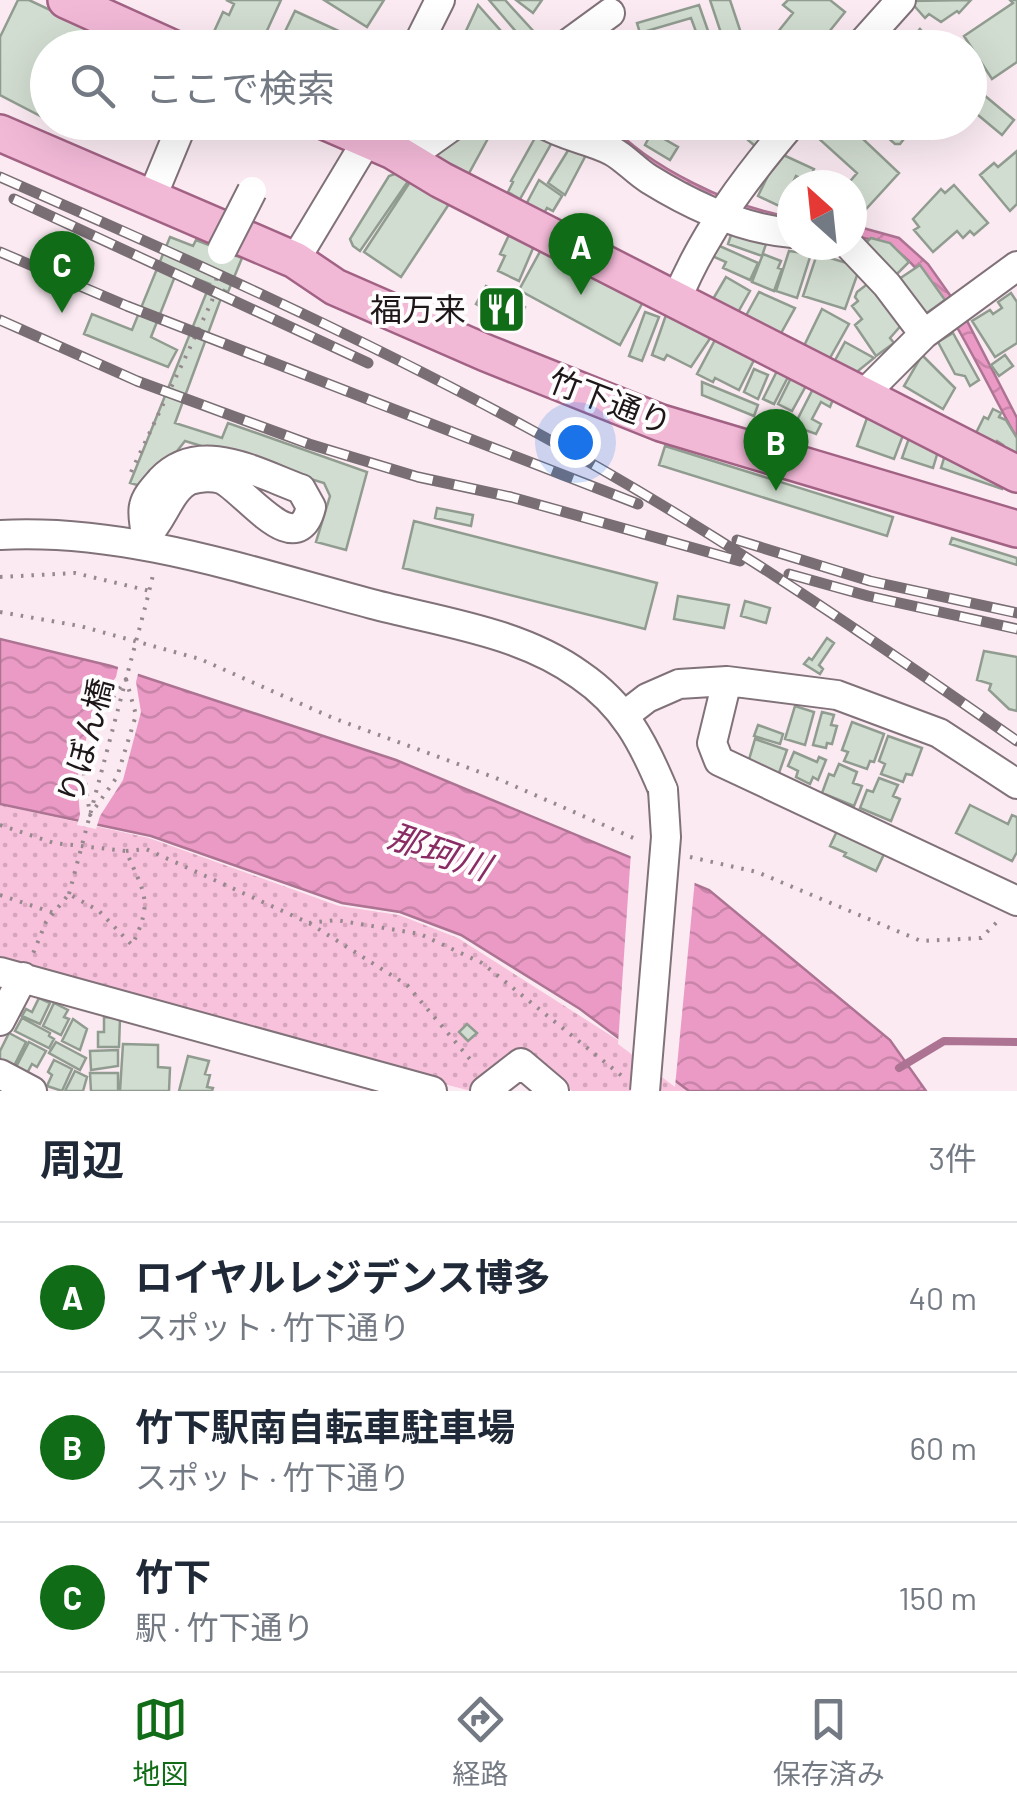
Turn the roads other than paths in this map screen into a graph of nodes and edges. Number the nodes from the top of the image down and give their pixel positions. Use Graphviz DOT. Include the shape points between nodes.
graph roads {
  1 [pos="440,0"];
  2 [pos="902,0"];
  3 [pos="70,1"];
  4 [pos="610,13"];
  5 [pos="133,30"];
  6 [pos="425,30"];
  7 [pos="587,30"];
  8 [pos="874,30"];
  9 [pos="0,133"];
  10 [pos="176,140"];
  11 [pos="368,140"];
  12 [pos="383,140"];
  13 [pos="433,140"];
  14 [pos="576,140"];
  15 [pos="779,140"];
  16 [pos="406,159"];
  17 [pos="252,192"];
  18 [pos="152,197"];
  19 [pos="720,216"];
  20 [pos="777,232"];
  21 [pos="222,250"];
  22 [pos="295,260"];
  23 [pos="863,260"];
  24 [pos="1017,266"];
  25 [pos="676,301"];
  26 [pos="924,334"];
  27 [pos="863,395"];
  28 [pos="1017,474"];
  29 [pos="1017,529"];
  30 [pos="0,535"];
  31 [pos="149,550"];
  32 [pos="727,680"];
  33 [pos="626,714"];
  34 [pos="1017,784"];
  35 [pos="1017,901"];
  36 [pos="11,974"];
  37 [pos="0,1021"];
  38 [pos="0,1074"];
  39 [pos="635,1085"];
  40 [pos="488,1088"];
  41 [pos="32,1091"];
  42 [pos="432,1091"];
  43 [pos="554,1091"];
  1 -- 6 [label="street"];
  2 -- 8 [label="street"];
  3 -- 5 [label="main road"];
  4 -- 7 [label="street"];
  9 -- 18 [label="main road, 竹下通り"];
  10 -- 18 [label="street"];
  11 -- 22 [label="street"];
  12 -- 16 [label="main road"];
  13 -- 16 [label="street"];
  14 -- 19 [label="street" via="610,150"];
  15 -- 19 [label="street"];
  16 -- 25 [label="main road"];
  17 -- 21 [label="street, bridge"];
  18 -- 22 [label="main road, 竹下通り"];
  19 -- 20 [label="street"];
  19 -- 25 [label="street"];
  22 -- 29 [label="main road, 竹下通り" via="335,287 661,423"];
  23 -- 26 [label="street"];
  24 -- 26 [label="street"];
  25 -- 27 [label="main road"];
  26 -- 27 [label="street"];
  27 -- 28 [label="main road"];
  30 -- 31 [label="street" via="51,532"];
  31 -- 31 [label="street" via="143,508 152,490 190,460 228,463 301,489 310,507 305,522 278,526 232,485 191,480 180,487"];
  31 -- 33 [label="street" via="523,645 582,676"];
  32 -- 33 [label="street" via="679,684"];
  32 -- 34 [label="street" via="837,695 939,733"];
  32 -- 35 [label="street" via="712,744 720,761"];
  33 -- 39 [label="street, bridge" via="662,790 666,837"];
  36 -- 37 [label="street"];
  36 -- 42 [label="street"];
  38 -- 41 [label="street"];
  40 -- 43 [label="street" via="521,1062"];
}
